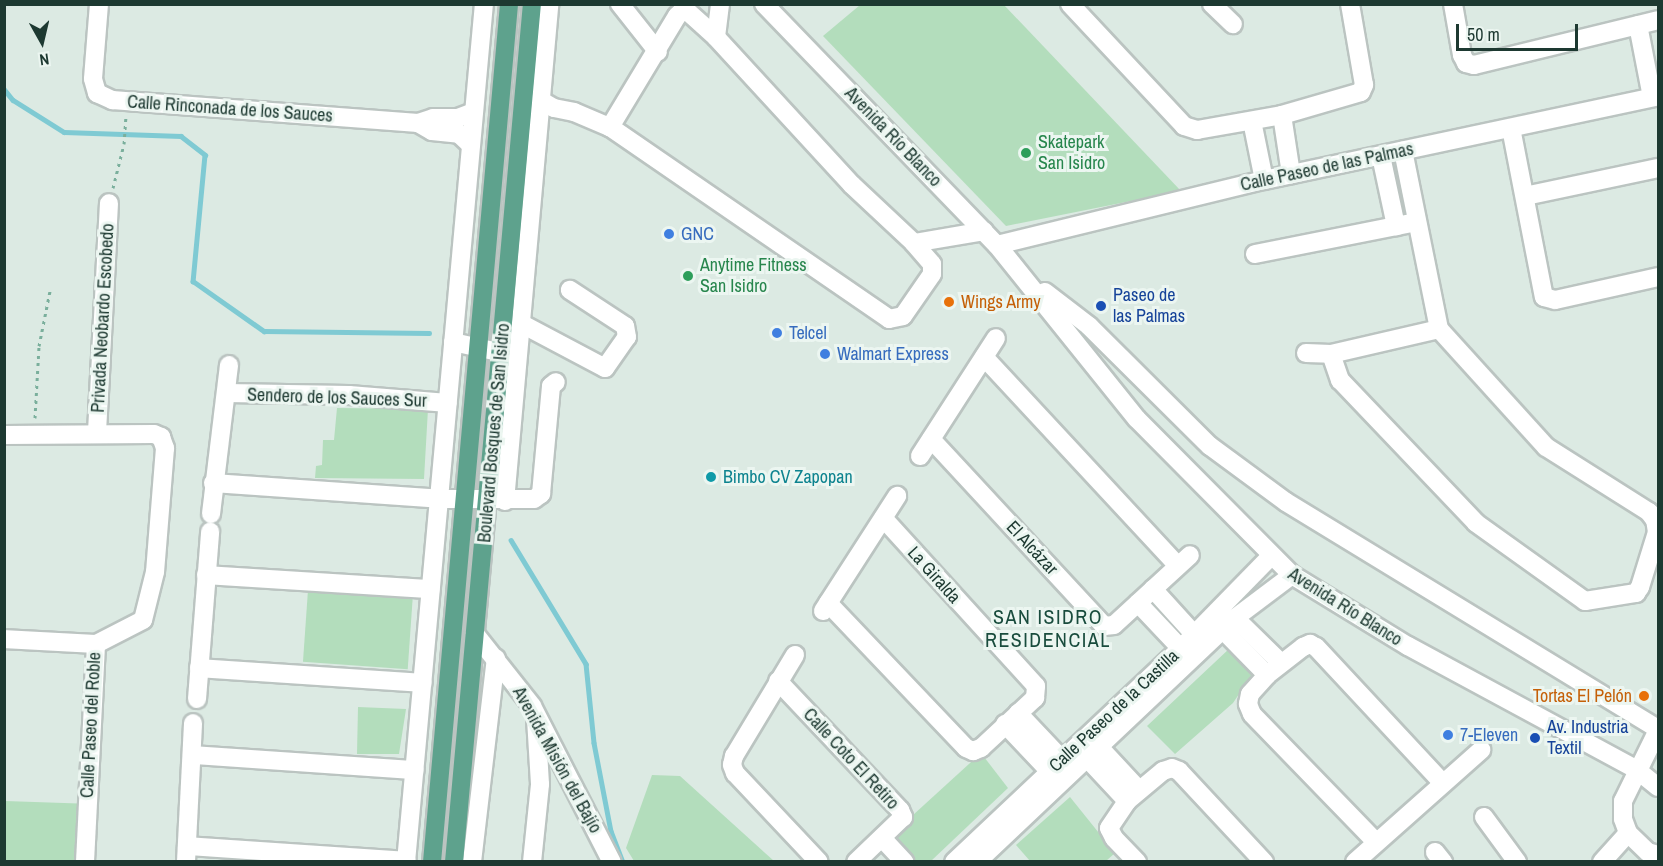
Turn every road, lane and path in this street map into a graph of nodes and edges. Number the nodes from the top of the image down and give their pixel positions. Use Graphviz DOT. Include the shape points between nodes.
graph roads {
  1 [pos="99,4"];
  2 [pos="484,4"];
  3 [pos="509,4"];
  4 [pos="532,4"];
  5 [pos="549,4"];
  6 [pos="620,4"];
  7 [pos="720,4"];
  8 [pos="764,4"];
  9 [pos="1070,4"];
  10 [pos="1212,4"];
  11 [pos="1350,4"];
  12 [pos="1452,4"];
  13 [pos="1659,20"];
  14 [pos="1233,24"];
  15 [pos="1638,25"];
  16 [pos="716,37"];
  17 [pos="658,52"];
  18 [pos="1655,96"];
  19 [pos="540,100"];
  20 [pos="566,111"];
  21 [pos="474,112"];
  22 [pos="1282,115"];
  23 [pos="1252,122"];
  24 [pos="418,123"];
  25 [pos="610,127"];
  26 [pos="1511,128"];
  27 [pos="125,129"];
  28 [pos="540,129"];
  29 [pos="471,145"];
  30 [pos="1403,151"];
  31 [pos="1381,156"];
  32 [pos="1659,168"];
  33 [pos="1291,174"];
  34 [pos="1264,180"];
  35 [pos="1525,196"];
  36 [pos="109,203"];
  37 [pos="1416,222"];
  38 [pos="1396,226"];
  39 [pos="984,231"];
  40 [pos="914,243"];
  41 [pos="997,245"];
  42 [pos="1255,254"];
  43 [pos="1020,272"];
  44 [pos="1659,277"];
  45 [pos="570,290"];
  46 [pos="50,291"];
  47 [pos="522,324"];
  48 [pos="1438,329"];
  49 [pos="996,338"];
  50 [pos="453,342"];
  51 [pos="478,347"];
  52 [pos="1306,353"];
  53 [pos="1331,354"];
  54 [pos="511,355"];
  55 [pos="984,357"];
  56 [pos="229,365"];
  57 [pos="556,382"];
  58 [pos="226,393"];
  59 [pos="448,403"];
  60 [pos="97,432"];
  61 [pos="34,434"];
  62 [pos="4,435"];
  63 [pos="931,439"];
  64 [pos="1210,446"];
  65 [pos="920,456"];
  66 [pos="1188,471"];
  67 [pos="213,483"];
  68 [pos="897,496"];
  69 [pos="439,499"];
  70 [pos="464,500"];
  71 [pos="497,501"];
  72 [pos="883,518"];
  73 [pos="1270,556"];
  74 [pos="206,575"];
  75 [pos="1292,575"];
  76 [pos="431,589"];
  77 [pos="1153,589"];
  78 [pos="1138,603"];
  79 [pos="1229,624"];
  80 [pos="475,634"];
  81 [pos="4,639"];
  82 [pos="96,644"];
  83 [pos="1193,647"];
  84 [pos="795,655"];
  85 [pos="496,658"];
  86 [pos="1281,663"];
  87 [pos="199,668"];
  88 [pos="1267,675"];
  89 [pos="778,681"];
  90 [pos="422,683"];
  91 [pos="197,699"];
  92 [pos="536,715"];
  93 [pos="1012,719"];
  94 [pos="193,723"];
  95 [pos="1659,730"];
  96 [pos="1481,750"];
  97 [pos="1093,752"];
  98 [pos="193,755"];
  99 [pos="1637,770"];
  100 [pos="414,771"];
  101 [pos="1062,771"];
  102 [pos="1443,783"];
  103 [pos="1659,787"];
  104 [pos="1133,796"];
  105 [pos="1484,818"];
  106 [pos="1628,833"];
  107 [pos="882,838"];
  108 [pos="1376,842"];
  109 [pos="186,854"];
  110 [pos="1648,856"];
  111 [pos="868,858"];
  112 [pos="85,861"];
  113 [pos="406,861"];
  114 [pos="432,861"];
  115 [pos="454,861"];
  116 [pos="472,861"];
  117 [pos="532,861"];
  118 [pos="612,861"];
  119 [pos="819,861"];
  120 [pos="904,861"];
  121 [pos="954,861"];
  122 [pos="977,861"];
  123 [pos="1137,861"];
  124 [pos="1264,861"];
  125 [pos="1355,861"];
  126 [pos="1517,861"];
  127 [pos="1602,861"];
  1 -- 24 [label="street, Calle Rinconada de los Sauces" via="93,79 97,93 112,100"];
  2 -- 21 [label="street"];
  3 -- 51 [label="main road, Boulevard Bosques de San Isidro"];
  4 -- 54 [label="main road, Boulevard Bosques de San Isidro"];
  5 -- 19 [label="street, Boulevard Bosques de San Isidro"];
  6 -- 17 [label="street"];
  7 -- 16 [label="street"];
  8 -- 39 [label="street, Avenida Río Blanco"];
  9 -- 23 [label="street" via="1189,130"];
  10 -- 14 [label="street"];
  11 -- 22 [label="street" via="1364,85 1361,92"];
  12 -- 15 [label="street" via="1462,56 1466,63 1474,65"];
  13 -- 15 [label="street"];
  15 -- 18 [label="street"];
  16 -- 17 [label="street" via="682,11"];
  16 -- 40 [label="street" via="852,185"];
  17 -- 25 [label="street"];
  18 -- 26 [label="street, Calle Paseo de las Palmas"];
  19 -- 20 [label="street"];
  19 -- 28 [label="street, Boulevard Bosques de San Isidro"];
  20 -- 25 [label="street"];
  20 -- 28 [label="street"];
  21 -- 24 [label="street, Calle Rinconada de los Sauces"];
  21 -- 29 [label="street"];
  22 -- 23 [label="street"];
  22 -- 33 [label="street"];
  23 -- 34 [label="street"];
  24 -- 29 [label="street, Calle Rinconada de los Sauces" via="432,131 459,134"];
  25 -- 40 [label="street" via="889,319 903,316 932,274 932,264"];
  26 -- 30 [label="street, Calle Paseo de las Palmas"];
  26 -- 35 [label="street"];
  27 -- 36 [label="path"];
  28 -- 47 [label="street, Boulevard Bosques de San Isidro"];
  29 -- 50 [label="street"];
  30 -- 31 [label="street, Calle Paseo de las Palmas"];
  30 -- 37 [label="street"];
  31 -- 33 [label="street, Calle Paseo de las Palmas"];
  31 -- 38 [label="street"];
  32 -- 35 [label="street"];
  33 -- 34 [label="street, Calle Paseo de las Palmas"];
  34 -- 41 [label="street, Calle Paseo de las Palmas"];
  35 -- 44 [label="street" via="1544,297 1555,300"];
  36 -- 60 [label="street, Privada Neobardo Escobedo"];
  37 -- 38 [label="street"];
  37 -- 48 [label="street"];
  38 -- 42 [label="street"];
  39 -- 40 [label="street"];
  39 -- 41 [label="street, Avenida Río Blanco"];
  41 -- 43 [label="street, Avenida Río Blanco"];
  43 -- 64 [label="street, Avenida Río Blanco" via="1089,326"];
  43 -- 66 [label="street, Avenida Río Blanco" via="1137,419"];
  45 -- 47 [label="street" via="625,326 627,337 605,368"];
  46 -- 61 [label="path" via="39,346"];
  47 -- 54 [label="street, Boulevard Bosques de San Isidro"];
  48 -- 53 [label="street"];
  48 -- 53 [label="street" via="1546,447 1655,520 1657,532 1636,593 1585,601 1476,523 1340,380"];
  49 -- 55 [label="street"];
  50 -- 51 [label="street"];
  50 -- 59 [label="street"];
  51 -- 54 [label="street"];
  51 -- 70 [label="main road, Boulevard Bosques de San Isidro"];
  52 -- 53 [label="street"];
  54 -- 71 [label="main road, Boulevard Bosques de San Isidro"];
  55 -- 63 [label="street"];
  55 -- 77 [label="street, El Alcázar" via="1184,560"];
  56 -- 58 [label="street"];
  57 -- 71 [label="street" via="551,386 541,494 534,499"];
  58 -- 59 [label="street, Sendero de los Sauces Sur" via="349,395"];
  58 -- 67 [label="street"];
  59 -- 69 [label="street"];
  60 -- 61 [label="street"];
  60 -- 82 [label="street" via="154,434 161,437 165,448 155,572 143,620"];
  61 -- 62 [label="street"];
  63 -- 65 [label="street"];
  63 -- 78 [label="street, El Alcázar" via="1104,626 1114,625"];
  64 -- 66 [label="street"];
  64 -- 95 [label="street, Avenida Río Blanco" via="1286,502"];
  66 -- 73 [label="street, Avenida Río Blanco"];
  67 -- 69 [label="street"];
  67 -- 74 [label="street"];
  68 -- 72 [label="street, La Giralda"];
  69 -- 70 [label="street"];
  69 -- 76 [label="street"];
  70 -- 71 [label="street"];
  70 -- 114 [label="main road, Boulevard Bosques de San Isidro"];
  71 -- 80 [label="main road, Boulevard Bosques de San Isidro"];
  72 -- 93 [label="street, La Giralda" via="1035,686 1035,698"];
  72 -- 93 [label="street, La Giralda" via="825,607 966,748 981,748"];
  73 -- 75 [label="street, Avenida Río Blanco"];
  73 -- 83 [label="street, Calle Paseo de la Castilla"];
  74 -- 76 [label="street"];
  74 -- 87 [label="street"];
  75 -- 79 [label="street, Calle Paseo de la Castilla"];
  75 -- 99 [label="street, Avenida Río Blanco" via="1408,646"];
  76 -- 90 [label="street"];
  77 -- 78 [label="street, El Alcázar"];
  77 -- 83 [label="street"];
  78 -- 83 [label="street"];
  79 -- 83 [label="street, Calle Paseo de la Castilla"];
  79 -- 86 [label="street"];
  79 -- 88 [label="street"];
  80 -- 85 [label="street, Avenida Misión del Bajío"];
  80 -- 115 [label="main road, Boulevard Bosques de San Isidro"];
  81 -- 82 [label="street, Calle Paseo del Roble"];
  82 -- 112 [label="street, Calle Paseo del Roble"];
  83 -- 97 [label="street, Calle Paseo de la Castilla"];
  83 -- 101 [label="street, Calle Paseo de la Castilla"];
  84 -- 89 [label="street"];
  85 -- 92 [label="street, Avenida Misión del Bajío"];
  85 -- 116 [label="street"];
  86 -- 88 [label="street"];
  86 -- 102 [label="street" via="1310,644 1316,647"];
  87 -- 90 [label="street"];
  87 -- 91 [label="street"];
  88 -- 108 [label="street" via="1250,694 1252,714"];
  89 -- 107 [label="street, Calle Coto El Retiro" via="900,810 900,822"];
  89 -- 119 [label="street" via="732,765 735,773"];
  90 -- 100 [label="street"];
  92 -- 117 [label="street" via="540,784"];
  92 -- 118 [label="street, Avenida Misión del Bajío"];
  93 -- 101 [label="street"];
  94 -- 98 [label="street"];
  95 -- 99 [label="street"];
  96 -- 102 [label="street"];
  97 -- 101 [label="street, Calle Paseo de la Castilla"];
  97 -- 104 [label="street"];
  98 -- 100 [label="street"];
  98 -- 109 [label="street"];
  99 -- 103 [label="street, Avenida Río Blanco"];
  99 -- 106 [label="street" via="1623,801"];
  100 -- 113 [label="street"];
  101 -- 121 [label="street, Calle Paseo de la Castilla"];
  101 -- 122 [label="street, Calle Paseo de la Castilla"];
  102 -- 108 [label="street"];
  104 -- 123 [label="street" via="1109,828"];
  104 -- 124 [label="street" via="1163,771 1179,771"];
  105 -- 126 [label="street"];
  106 -- 110 [label="street"];
  106 -- 127 [label="street"];
  107 -- 111 [label="street, Calle Coto El Retiro"];
  107 -- 120 [label="street"];
  108 -- 125 [label="street"];
  109 -- 113 [label="street"];
}
